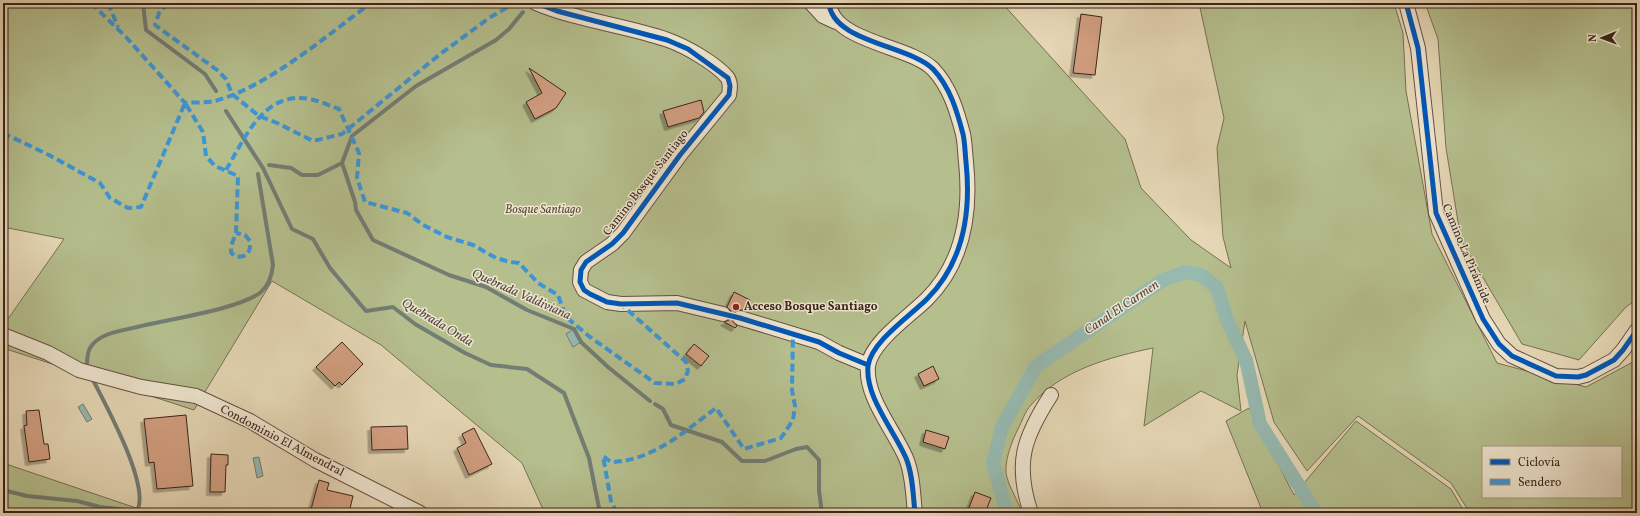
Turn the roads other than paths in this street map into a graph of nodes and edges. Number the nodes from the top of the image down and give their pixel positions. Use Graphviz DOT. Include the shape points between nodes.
graph roads {
  1 [pos="536,3"];
  2 [pos="812,3"];
  3 [pos="829,3"];
  4 [pos="1406,3"];
  5 [pos="841,25"];
  6 [pos="723,314"];
  7 [pos="740,318"];
  8 [pos="1637,330"];
  9 [pos="3,335"];
  10 [pos="868,365"];
  11 [pos="1051,395"];
  12 [pos="420,513"];
  13 [pos="915,513"];
  14 [pos="1032,513"];
  1 -- 6 [label="street, Camino Bosque Santiago" via="556,11 673,42 688,49 728,78 729,94 721,107 680,155 623,233 586,262 581,270 580,282 584,290 607,302 677,303"];
  2 -- 5 [label="street" via="823,16"];
  3 -- 5 [label="street" via="832,15"];
  4 -- 8 [label="street, Camino La Pirámide" via="1418,48 1436,213 1483,319 1499,344 1512,356 1556,376 1578,377 1614,360"];
  5 -- 10 [label="street" via="920,60 932,68 943,81 963,135 968,181 967,216 952,263 928,298 874,351"];
  7 -- 10 [label="street" via="819,342"];
  9 -- 12 [label="street, Condominio El Almendral" via="48,353 79,370 142,387 196,396 250,421 315,460"];
  10 -- 13 [label="street" via="875,401 887,420 909,468"];
  11 -- 14 [label="street" via="1030,429 1024,450 1023,475"];
}
